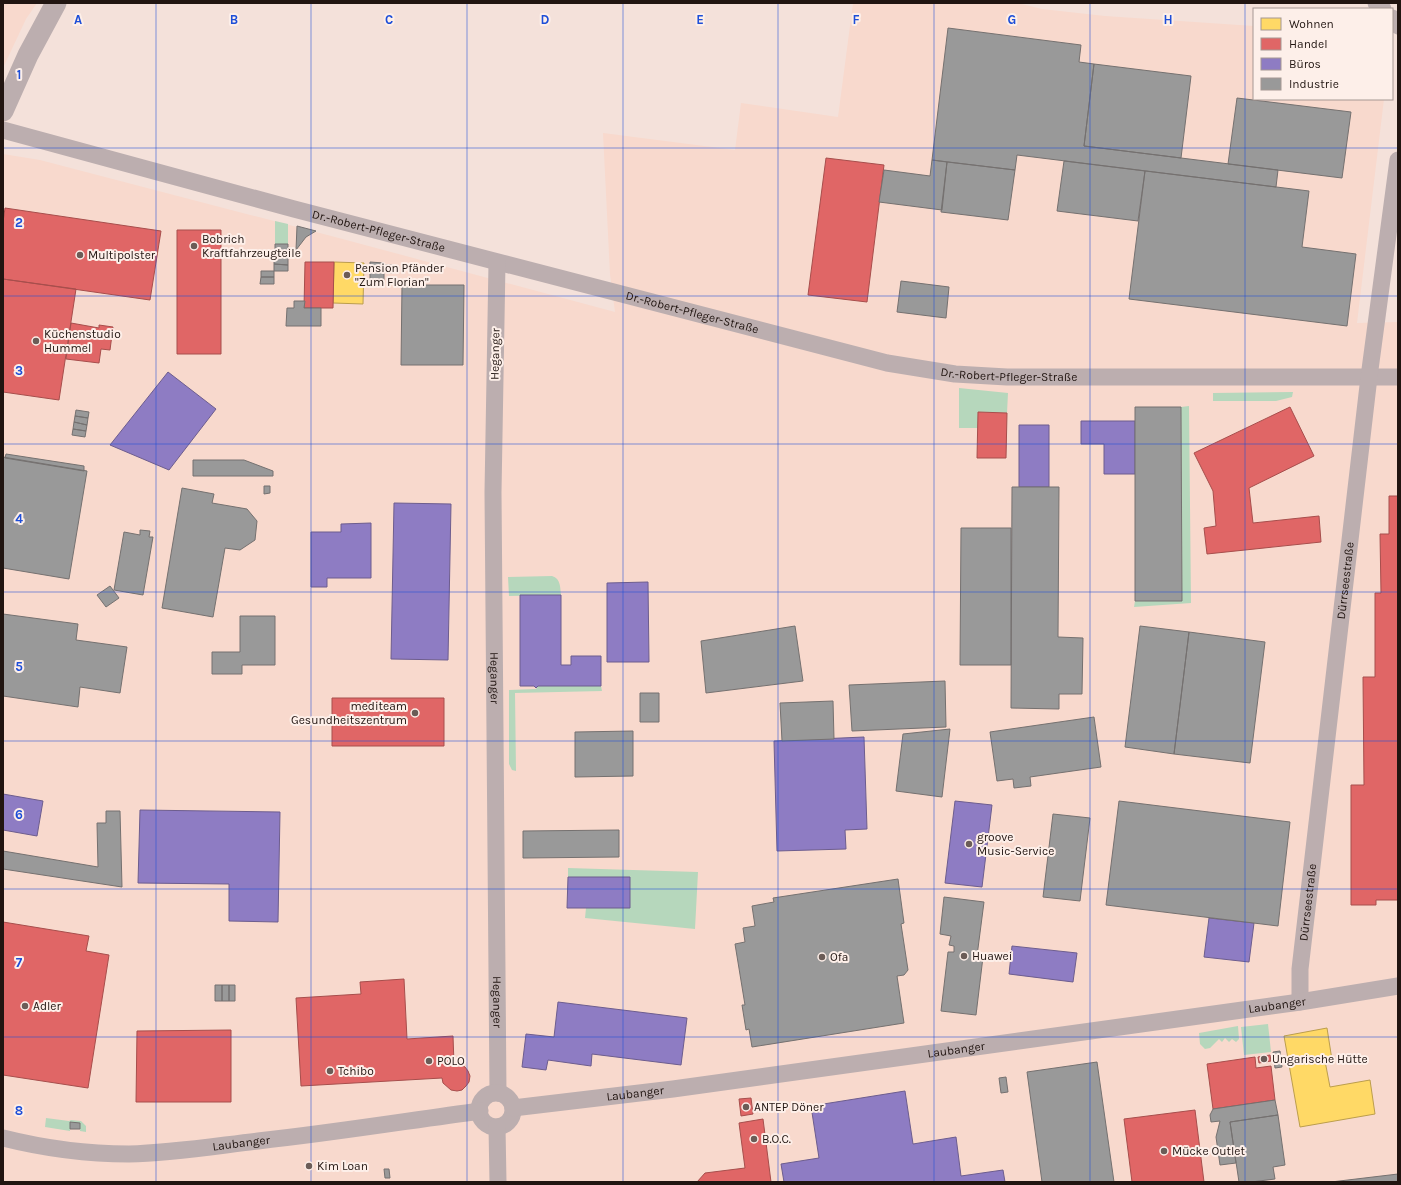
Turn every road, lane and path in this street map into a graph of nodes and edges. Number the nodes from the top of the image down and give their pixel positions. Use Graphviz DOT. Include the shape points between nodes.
graph roads {
  1 [pos="56,3"];
  2 [pos="3,111"];
  3 [pos="3,130"];
  4 [pos="1398,160"];
  5 [pos="497,263"];
  6 [pos="1369,377"];
  7 [pos="1398,377"];
  8 [pos="1398,986"];
  9 [pos="1300,1002"];
  10 [pos="498,1092"];
  11 [pos="513,1108"];
  12 [pos="480,1111"];
  13 [pos="497,1126"];
  14 [pos="3,1138"];
  15 [pos="498,1182"];
  1 -- 2 [label="street" via="28,54"];
  3 -- 5 [label="street, Dr.-Robert-Pfleger-Straße"];
  4 -- 6 [label="street, Dürrseestraße"];
  5 -- 6 [label="street, Dr.-Robert-Pfleger-Straße" via="887,363 955,374 1007,377"];
  5 -- 10 [label="street, Heganger" via="493,492"];
  6 -- 7 [label="street, Dr.-Robert-Pfleger-Straße"];
  6 -- 9 [label="street, Dürrseestraße" via="1300,969"];
  8 -- 9 [label="street, Laubanger"];
  9 -- 11 [label="street, Laubanger" via="673,1089"];
  10 -- 11 [label="street" via="510,1099"];
  10 -- 12 [label="street" via="482,1100"];
  11 -- 13 [label="street" via="512,1117"];
  12 -- 13 [label="street" via="480,1116 487,1124"];
  12 -- 14 [label="street, Laubanger" via="282,1138 130,1154 27,1144"];
  13 -- 15 [label="street"];
}
